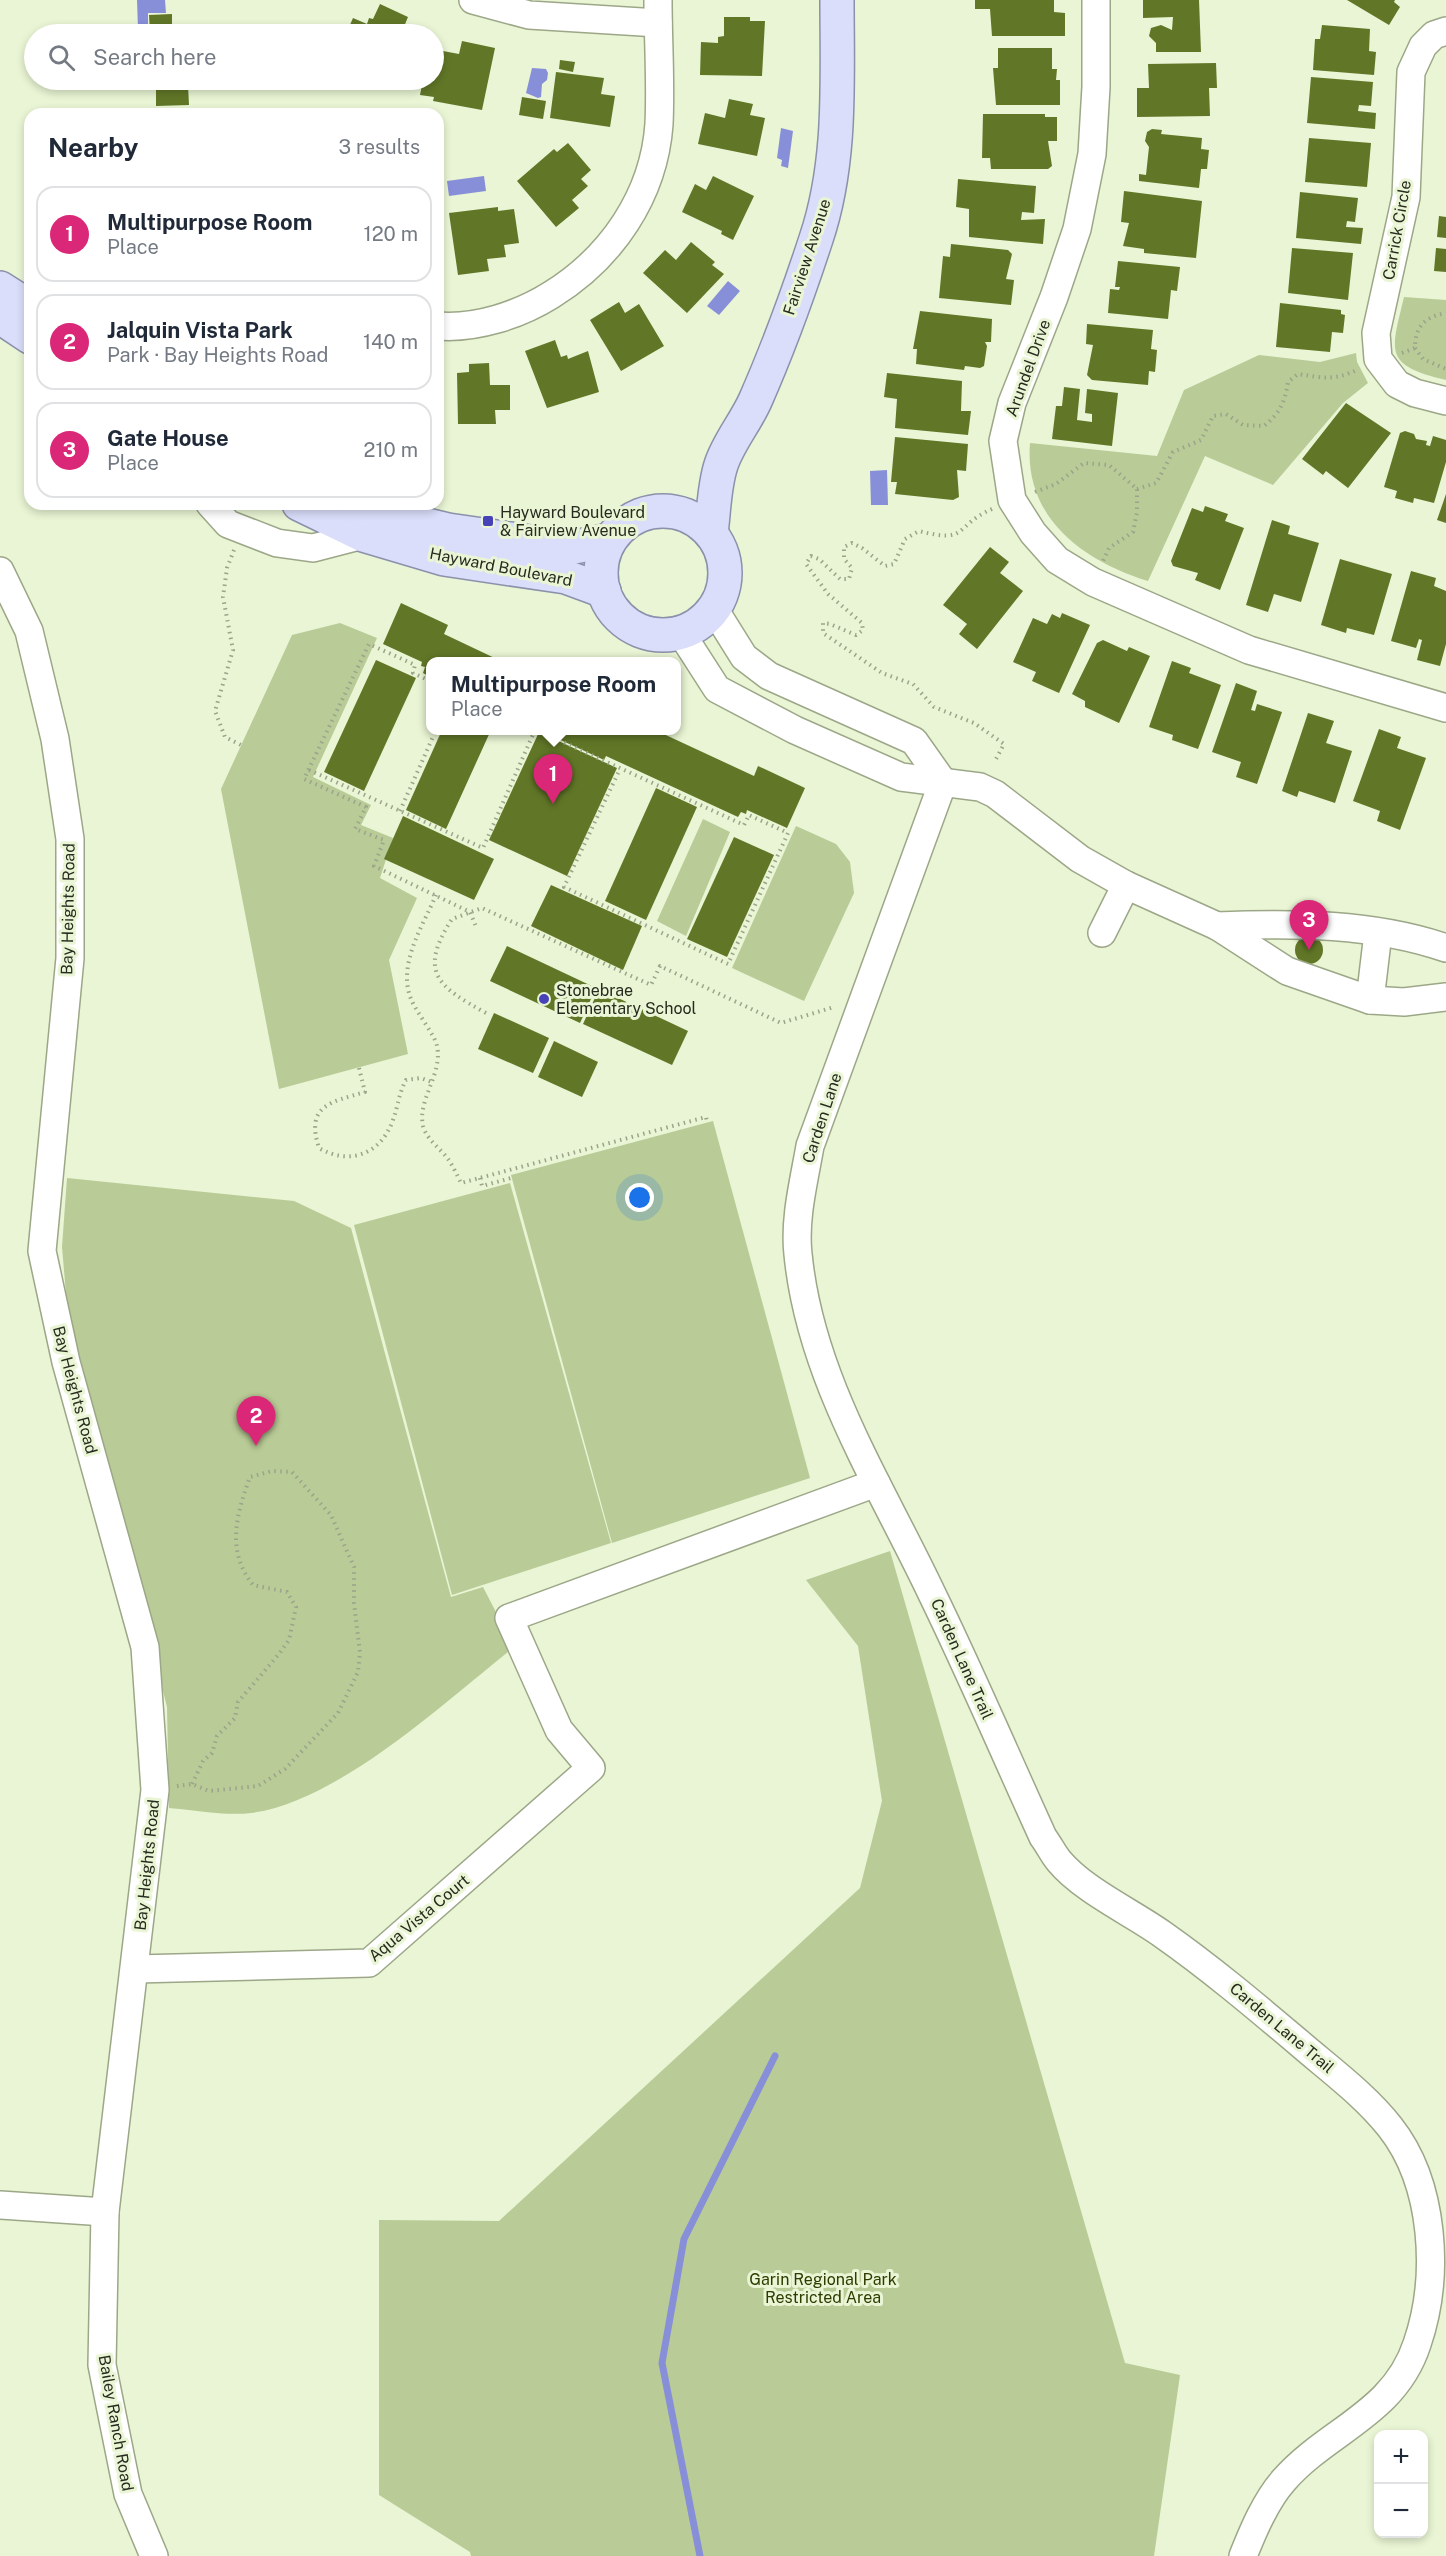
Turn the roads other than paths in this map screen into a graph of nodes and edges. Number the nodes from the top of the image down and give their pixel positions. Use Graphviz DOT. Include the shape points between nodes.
graph roads {
  1 [pos="473,0"];
  2 [pos="837,0"];
  3 [pos="1096,0"];
  4 [pos="658,21"];
  5 [pos="1446,31"];
  6 [pos="0,288"];
  7 [pos="24,304"];
  8 [pos="0,318"];
  9 [pos="444,326"];
  10 [pos="24,333"];
  11 [pos="1446,401"];
  12 [pos="721,465"];
  13 [pos="215,510"];
  14 [pos="311,510"];
  15 [pos="369,510"];
  16 [pos="670,511"];
  17 [pos="711,533"];
  18 [pos="363,535"];
  19 [pos="610,540"];
  20 [pos="0,571"];
  21 [pos="604,591"];
  22 [pos="714,609"];
  23 [pos="681,633"];
  24 [pos="1446,708"];
  25 [pos="943,782"];
  26 [pos="1126,885"];
  27 [pos="1217,926"];
  28 [pos="1102,933"];
  29 [pos="1378,933"];
  30 [pos="1446,948"];
  31 [pos="1446,997"];
  32 [pos="1370,1000"];
  33 [pos="876,1483"];
  34 [pos="898,1523"];
  35 [pos="136,1969"];
  36 [pos="0,2205"];
  37 [pos="105,2212"];
  38 [pos="154,2556"];
  39 [pos="1243,2556"];
  1 -- 4 [label="street" via="529,15"];
  2 -- 12 [label="main road, Fairview Avenue" via="837,125 828,196 772,363"];
  3 -- 24 [label="street, Arundel Drive" via="1092,154 1077,229 1012,404 1003,441 1012,500 1057,560 1093,582 1249,650"];
  4 -- 9 [label="street" via="659,125 638,202 613,244 576,280 533,307 493,320"];
  5 -- 11 [label="street, Carrick Circle" via="1434,35 1423,46 1411,72 1406,197 1376,333 1378,359 1396,384"];
  6 -- 7 [label="main road"];
  8 -- 10 [label="main road"];
  12 -- 16 [label="main road, Fairview Avenue"];
  12 -- 17 [label="main road, Fairview Avenue"];
  13 -- 18 [label="street" via="228,524 276,543 313,548"];
  14 -- 18 [label="main road, Hayward Boulevard"];
  15 -- 19 [label="main road, Hayward Boulevard" via="448,530 570,548"];
  16 -- 17 [label="main road" via="692,519"];
  16 -- 19 [label="main road" via="636,517"];
  17 -- 22 [label="main road" via="721,550 725,570 723,591"];
  18 -- 21 [label="main road, Hayward Boulevard" via="444,559 566,577"];
  19 -- 21 [label="main road" via="602,565"];
  20 -- 35 [label="street, Bay Heights Road" via="29,631 55,739 70,839 70,958 42,1251 66,1362 145,1647 155,1790"];
  21 -- 23 [label="main road" via="612,609 626,623 643,632"];
  22 -- 23 [label="main road" via="700,623"];
  22 -- 25 [label="street" via="744,657 769,676 914,741"];
  23 -- 25 [label="street" via="717,689 795,730 901,777"];
  25 -- 26 [label="street" via="980,787 994,794 1080,859"];
  25 -- 33 [label="street, Carden Lane" via="814,1136 801,1198 798,1253 810,1320 832,1392"];
  26 -- 27 [label="street"];
  26 -- 28 [label="street"];
  27 -- 29 [label="street" via="1299,923"];
  27 -- 32 [label="street" via="1287,971"];
  29 -- 30 [label="street"];
  29 -- 32 [label="street"];
  31 -- 32 [label="street" via="1404,1002"];
  33 -- 34 [label="street, Carden Lane"];
  33 -- 35 [label="street, Aqua Vista Court" via="509,1618 560,1730 591,1768 369,1964"];
  34 -- 39 [label="street, Carden Lane Trail" via="1044,1837 1060,1863 1214,1971 1268,2016 1361,2096 1390,2127 1412,2162 1424,2199 1430,2250 1427,2298 1417,2345 1399,2381 1366,2416 1284,2480"];
  35 -- 37 [label="street, Bay Heights Road"];
  36 -- 37 [label="street"];
  37 -- 38 [label="street, Bailey Ranch Road" via="102,2365 128,2494"];
}
